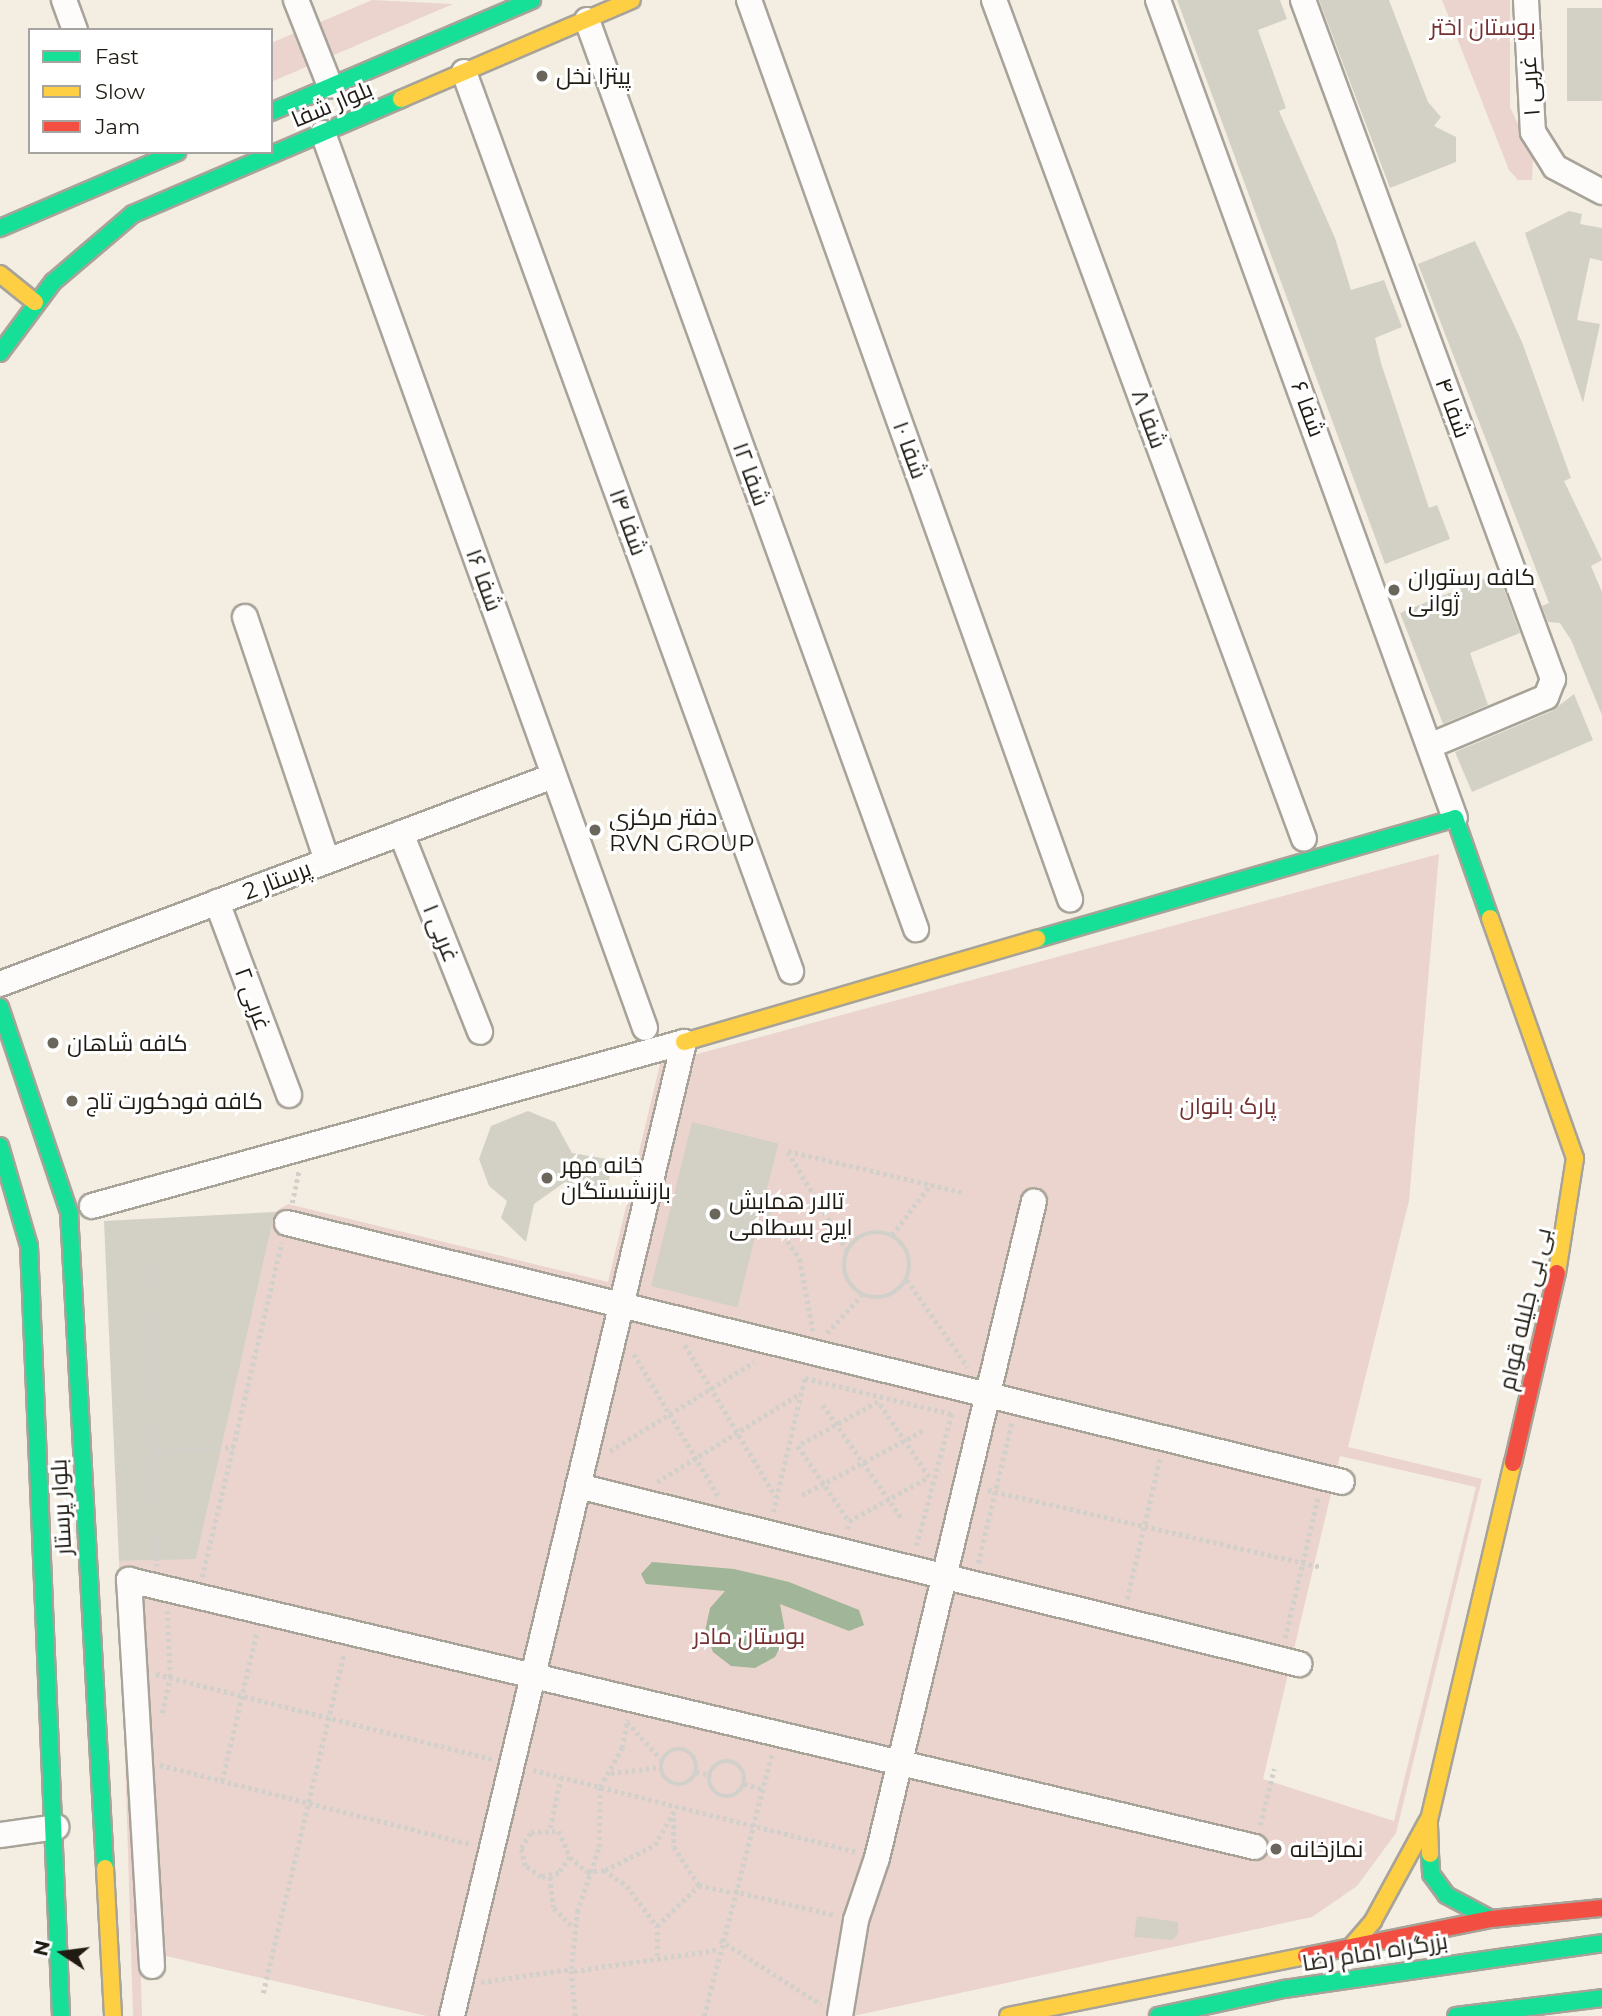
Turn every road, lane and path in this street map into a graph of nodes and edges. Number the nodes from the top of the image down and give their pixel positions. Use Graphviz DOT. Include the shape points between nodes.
graph roads {
  1 [pos="64,0"];
  2 [pos="296,0"];
  3 [pos="533,0"];
  4 [pos="632,0"];
  5 [pos="749,0"];
  6 [pos="994,0"];
  7 [pos="1158,0"];
  8 [pos="1303,0"];
  9 [pos="1526,0"];
  10 [pos="587,19"];
  11 [pos="74,28"];
  12 [pos="464,72"];
  13 [pos="330,86"];
  14 [pos="273,111"];
  15 [pos="323,133"];
  16 [pos="167,154"];
  17 [pos="123,163"];
  18 [pos="1602,192"];
  19 [pos="16,222"];
  20 [pos="0,228"];
  21 [pos="0,239"];
  22 [pos="0,274"];
  23 [pos="35,302"];
  24 [pos="0,353"];
  25 [pos="245,617"];
  26 [pos="1432,745"];
  27 [pos="553,776"];
  28 [pos="1455,818"];
  29 [pos="401,834"];
  30 [pos="1304,839"];
  31 [pos="327,861"];
  32 [pos="1070,900"];
  33 [pos="217,902"];
  34 [pos="916,929"];
  35 [pos="791,971"];
  36 [pos="0,984"];
  37 [pos="0,1007"];
  38 [pos="645,1028"];
  39 [pos="480,1032"];
  40 [pos="684,1042"];
  41 [pos="289,1095"];
  42 [pos="0,1146"];
  43 [pos="305,1147"];
  44 [pos="931,1184"];
  45 [pos="962,1192"];
  46 [pos="1034,1201"];
  47 [pos="92,1206"];
  48 [pos="768,1212"];
  49 [pos="287,1223"];
  50 [pos="892,1234"];
  51 [pos="847,1250"];
  52 [pos="151,1263"];
  53 [pos="907,1280"];
  54 [pos="862,1295"];
  55 [pos="619,1315"];
  56 [pos="668,1317"];
  57 [pos="782,1344"];
  58 [pos="810,1351"];
  59 [pos="805,1378"];
  60 [pos="711,1388"];
  61 [pos="801,1392"];
  62 [pos="988,1395"];
  63 [pos="1016,1402"];
  64 [pos="823,1405"];
  65 [pos="669,1414"];
  66 [pos="837,1424"];
  67 [pos="924,1430"];
  68 [pos="737,1432"];
  69 [pos="1165,1439"];
  70 [pos="904,1440"];
  71 [pos="789,1444"];
  72 [pos="797,1446"];
  73 [pos="234,1447"];
  74 [pos="155,1451"];
  75 [pos="695,1458"];
  76 [pos="863,1462"];
  77 [pos="580,1477"];
  78 [pos="929,1477"];
  79 [pos="937,1479"];
  80 [pos="1332,1480"];
  81 [pos="823,1483"];
  82 [pos="966,1485"];
  83 [pos="995,1492"];
  84 [pos="802,1495"];
  85 [pos="776,1497"];
  86 [pos="629,1499"];
  87 [pos="889,1499"];
  88 [pos="786,1513"];
  89 [pos="903,1520"];
  90 [pos="771,1522"];
  91 [pos="735,1525"];
  92 [pos="835,1525"];
  93 [pos="1144,1526"];
  94 [pos="859,1531"];
  95 [pos="909,1543"];
  96 [pos="1303,1563"];
  97 [pos="1322,1567"];
  98 [pos="944,1577"];
  99 [pos="973,1584"];
  100 [pos="162,1588"];
  101 [pos="197,1599"];
  102 [pos="261,1611"];
  103 [pos="1121,1620"];
  104 [pos="349,1632"];
  105 [pos="1289,1662"];
  106 [pos="533,1676"];
  107 [pos="622,1697"];
  108 [pos="627,1722"];
  109 [pos="159,1726"];
  110 [pos="778,1729"];
  111 [pos="142,1760"];
  112 [pos="662,1760"];
  113 [pos="901,1760"];
  114 [pos="661,1767"];
  115 [pos="1274,1769"];
  116 [pos="696,1772"];
  117 [pos="611,1773"];
  118 [pos="709,1775"];
  119 [pos="561,1777"];
  120 [pos="222,1781"];
  121 [pos="744,1784"];
  122 [pos="763,1789"];
  123 [pos="308,1802"];
  124 [pos="677,1807"];
  125 [pos="674,1818"];
  126 [pos="1429,1820"];
  127 [pos="56,1827"];
  128 [pos="550,1828"];
  129 [pos="0,1835"];
  130 [pos="1255,1847"];
  131 [pos="492,1849"];
  132 [pos="570,1857"];
  133 [pos="604,1870"];
  134 [pos="587,1872"];
  135 [pos="550,1877"];
  136 [pos="699,1885"];
  137 [pos="733,1892"];
  138 [pos="1602,1908"];
  139 [pos="1491,1919"];
  140 [pos="856,1920"];
  141 [pos="657,1926"];
  142 [pos="574,1928"];
  143 [pos="720,1940"];
  144 [pos="1602,1943"];
  145 [pos="1349,1949"];
  146 [pos="716,1950"];
  147 [pos="657,1956"];
  148 [pos="152,1966"];
  149 [pos="572,1970"];
  150 [pos="96,1984"];
  151 [pos="460,1985"];
  152 [pos="61,1986"];
  153 [pos="1283,1989"];
  154 [pos="263,1993"];
  155 [pos="1602,1998"];
  156 [pos="61,2016"];
  157 [pos="113,2016"];
  158 [pos="452,2016"];
  159 [pos="575,2016"];
  160 [pos="704,2016"];
  161 [pos="840,2016"];
  162 [pos="1008,2016"];
  163 [pos="1158,2016"];
  164 [pos="1456,2016"];
  1 -- 11 [label="street"];
  2 -- 13 [label="street"];
  3 -- 13 [label="main road, بلوار شفا"];
  4 -- 10 [label="main road, بلوار شفا"];
  5 -- 32 [label="street, شفا ۱۰"];
  6 -- 30 [label="street, شفا ۸"];
  7 -- 26 [label="street, شفا ۶"];
  8 -- 26 [label="street, شفا ۴" via="1553,679 1546,697"];
  9 -- 18 [label="street, غربی ۱" via="1533,132 1555,167"];
  10 -- 12 [label="main road, بلوار شفا"];
  10 -- 34 [label="street, شفا ۱۲"];
  12 -- 15 [label="main road, بلوار شفا"];
  12 -- 35 [label="street, شفا ۱۴"];
  13 -- 14 [label="main road, بلوار شفا"];
  15 -- 23 [label="main road, بلوار شفا" via="133,214 92,244"];
  15 -- 27 [label="street, شفا ۱۶"];
  16 -- 17 [label="main road"];
  17 -- 19 [label="main road"];
  19 -- 20 [label="main road"];
  19 -- 21 [label="main road"];
  22 -- 23 [label="main road"];
  23 -- 24 [label="main road"];
  25 -- 31 [label="street"];
  26 -- 28 [label="street, شفا ۶"];
  27 -- 29 [label="street, پرستار 2"];
  27 -- 38 [label="street, شفا ۱۶"];
  28 -- 40 [label="main road"];
  28 -- 126 [label="main road, بی بی جلیله قوام" via="1576,1158 1570,1215"];
  29 -- 31 [label="street, پرستار 2"];
  29 -- 39 [label="street, ۱ غربی"];
  31 -- 33 [label="street, پرستار 2"];
  33 -- 36 [label="street, پرستار 2"];
  33 -- 41 [label="street, ۲ غربی"];
  37 -- 150 [label="main road, بلوار پرستار" via="69,1212"];
  40 -- 43 [label="street"];
  40 -- 55 [label="street"];
  42 -- 127 [label="main road, بلوار پرستار" via="29,1246"];
  43 -- 47 [label="street"];
  43 -- 49 [label="path"];
  44 -- 45 [label="path"];
  44 -- 50 [label="path"];
  44 -- 51 [label="path" via="788,1151"];
  46 -- 62 [label="street"];
  48 -- 58 [label="path" via="792,1242 807,1276 813,1314"];
  49 -- 55 [label="street"];
  49 -- 73 [label="path"];
  50 -- 51 [label="path" via="862,1235"];
  50 -- 53 [label="path" via="910,1259"];
  51 -- 54 [label="path" via="844,1271"];
  52 -- 74 [label="path"];
  53 -- 54 [label="path" via="893,1294"];
  53 -- 62 [label="path"];
  54 -- 58 [label="path"];
  55 -- 56 [label="street"];
  55 -- 65 [label="path"];
  55 -- 77 [label="street"];
  56 -- 57 [label="street"];
  56 -- 60 [label="path"];
  57 -- 58 [label="street"];
  57 -- 60 [label="path"];
  58 -- 59 [label="path"];
  58 -- 62 [label="street"];
  59 -- 61 [label="path"];
  59 -- 79 [label="path" via="953,1414"];
  60 -- 65 [label="path"];
  60 -- 68 [label="path"];
  61 -- 68 [label="path"];
  61 -- 71 [label="path"];
  62 -- 63 [label="street"];
  62 -- 82 [label="street"];
  63 -- 69 [label="street"];
  63 -- 83 [label="path"];
  64 -- 66 [label="path"];
  65 -- 75 [label="path"];
  65 -- 77 [label="path"];
  66 -- 70 [label="path" via="878,1402"];
  66 -- 72 [label="path"];
  66 -- 76 [label="path"];
  67 -- 70 [label="path"];
  68 -- 75 [label="path"];
  68 -- 85 [label="path"];
  69 -- 80 [label="street"];
  69 -- 93 [label="path"];
  70 -- 76 [label="path"];
  70 -- 78 [label="path"];
  71 -- 72 [label="path"];
  71 -- 85 [label="path"];
  72 -- 81 [label="path"];
  73 -- 74 [label="path"];
  73 -- 101 [label="path"];
  74 -- 100 [label="path"];
  75 -- 86 [label="path"];
  75 -- 91 [label="path"];
  76 -- 81 [label="path"];
  76 -- 87 [label="path"];
  77 -- 86 [label="street"];
  77 -- 106 [label="street"];
  78 -- 79 [label="path"];
  78 -- 87 [label="path"];
  79 -- 82 [label="path"];
  79 -- 95 [label="path" via="921,1546"];
  80 -- 96 [label="path"];
  81 -- 84 [label="path"];
  81 -- 87 [label="path" via="849,1521"];
  82 -- 83 [label="path"];
  82 -- 98 [label="street"];
  83 -- 93 [label="path"];
  83 -- 99 [label="path"];
  85 -- 90 [label="path"];
  86 -- 91 [label="street"];
  87 -- 89 [label="path"];
  88 -- 90 [label="path"];
  90 -- 91 [label="street"];
  90 -- 98 [label="street"];
  92 -- 94 [label="path"];
  93 -- 96 [label="path"];
  93 -- 103 [label="path"];
  96 -- 97 [label="path"];
  96 -- 105 [label="path"];
  98 -- 99 [label="street"];
  98 -- 113 [label="street"];
  99 -- 103 [label="street"];
  100 -- 101 [label="street"];
  100 -- 109 [label="path" via="170,1677"];
  100 -- 111 [label="street" via="129,1580"];
  101 -- 102 [label="street"];
  102 -- 104 [label="street"];
  102 -- 120 [label="path"];
  103 -- 105 [label="street"];
  104 -- 106 [label="street"];
  104 -- 123 [label="path"];
  106 -- 107 [label="street"];
  106 -- 131 [label="street"];
  107 -- 108 [label="path"];
  107 -- 110 [label="street"];
  108 -- 112 [label="path"];
  108 -- 117 [label="path"];
  110 -- 113 [label="street"];
  110 -- 122 [label="path"];
  111 -- 120 [label="path"];
  111 -- 148 [label="street"];
  112 -- 114 [label="path"];
  112 -- 116 [label="path" via="685,1750"];
  113 -- 130 [label="street"];
  113 -- 140 [label="street"];
  114 -- 116 [label="path" via="673,1784 687,1783"];
  114 -- 117 [label="path"];
  115 -- 130 [label="path"];
  116 -- 118 [label="path"];
  117 -- 134 [label="path" via="600,1787 602,1827"];
  118 -- 121 [label="path" via="711,1788 722,1797 735,1795"];
  118 -- 121 [label="path" via="718,1764 731,1762 742,1770"];
  119 -- 128 [label="path"];
  120 -- 123 [label="path"];
  121 -- 122 [label="path"];
  122 -- 137 [label="path"];
  123 -- 131 [label="path"];
  123 -- 154 [label="path"];
  124 -- 125 [label="path"];
  125 -- 133 [label="path" via="655,1845"];
  125 -- 136 [label="path" via="674,1847"];
  126 -- 139 [label="main road" via="1431,1874 1446,1895"];
  126 -- 145 [label="main road" via="1373,1921"];
  127 -- 129 [label="street"];
  127 -- 152 [label="main road, بلوار پرستار"];
  128 -- 132 [label="path" via="566,1838"];
  128 -- 135 [label="path" via="524,1839 521,1857 531,1873"];
  131 -- 151 [label="street"];
  132 -- 134 [label="path"];
  132 -- 135 [label="path"];
  133 -- 134 [label="path"];
  133 -- 141 [label="path" via="627,1886"];
  134 -- 142 [label="path"];
  135 -- 142 [label="path" via="554,1909"];
  136 -- 137 [label="path"];
  136 -- 141 [label="path"];
  137 -- 140 [label="path"];
  137 -- 143 [label="path"];
  138 -- 139 [label="main road"];
  139 -- 145 [label="main road"];
  140 -- 161 [label="street"];
  141 -- 147 [label="path"];
  142 -- 149 [label="path"];
  143 -- 146 [label="path"];
  143 -- 161 [label="path"];
  144 -- 153 [label="main road, بزرگراه امام رضا"];
  145 -- 153 [label="main road"];
  145 -- 162 [label="main road"];
  146 -- 147 [label="path"];
  146 -- 160 [label="path"];
  147 -- 149 [label="path"];
  149 -- 151 [label="path"];
  149 -- 159 [label="path"];
  150 -- 152 [label="main road"];
  150 -- 157 [label="main road, بلوار پرستار"];
  151 -- 158 [label="street"];
  152 -- 156 [label="main road, بلوار پرستار"];
  153 -- 163 [label="main road, بزرگراه امام رضا"];
  155 -- 164 [label="main road"];
}
